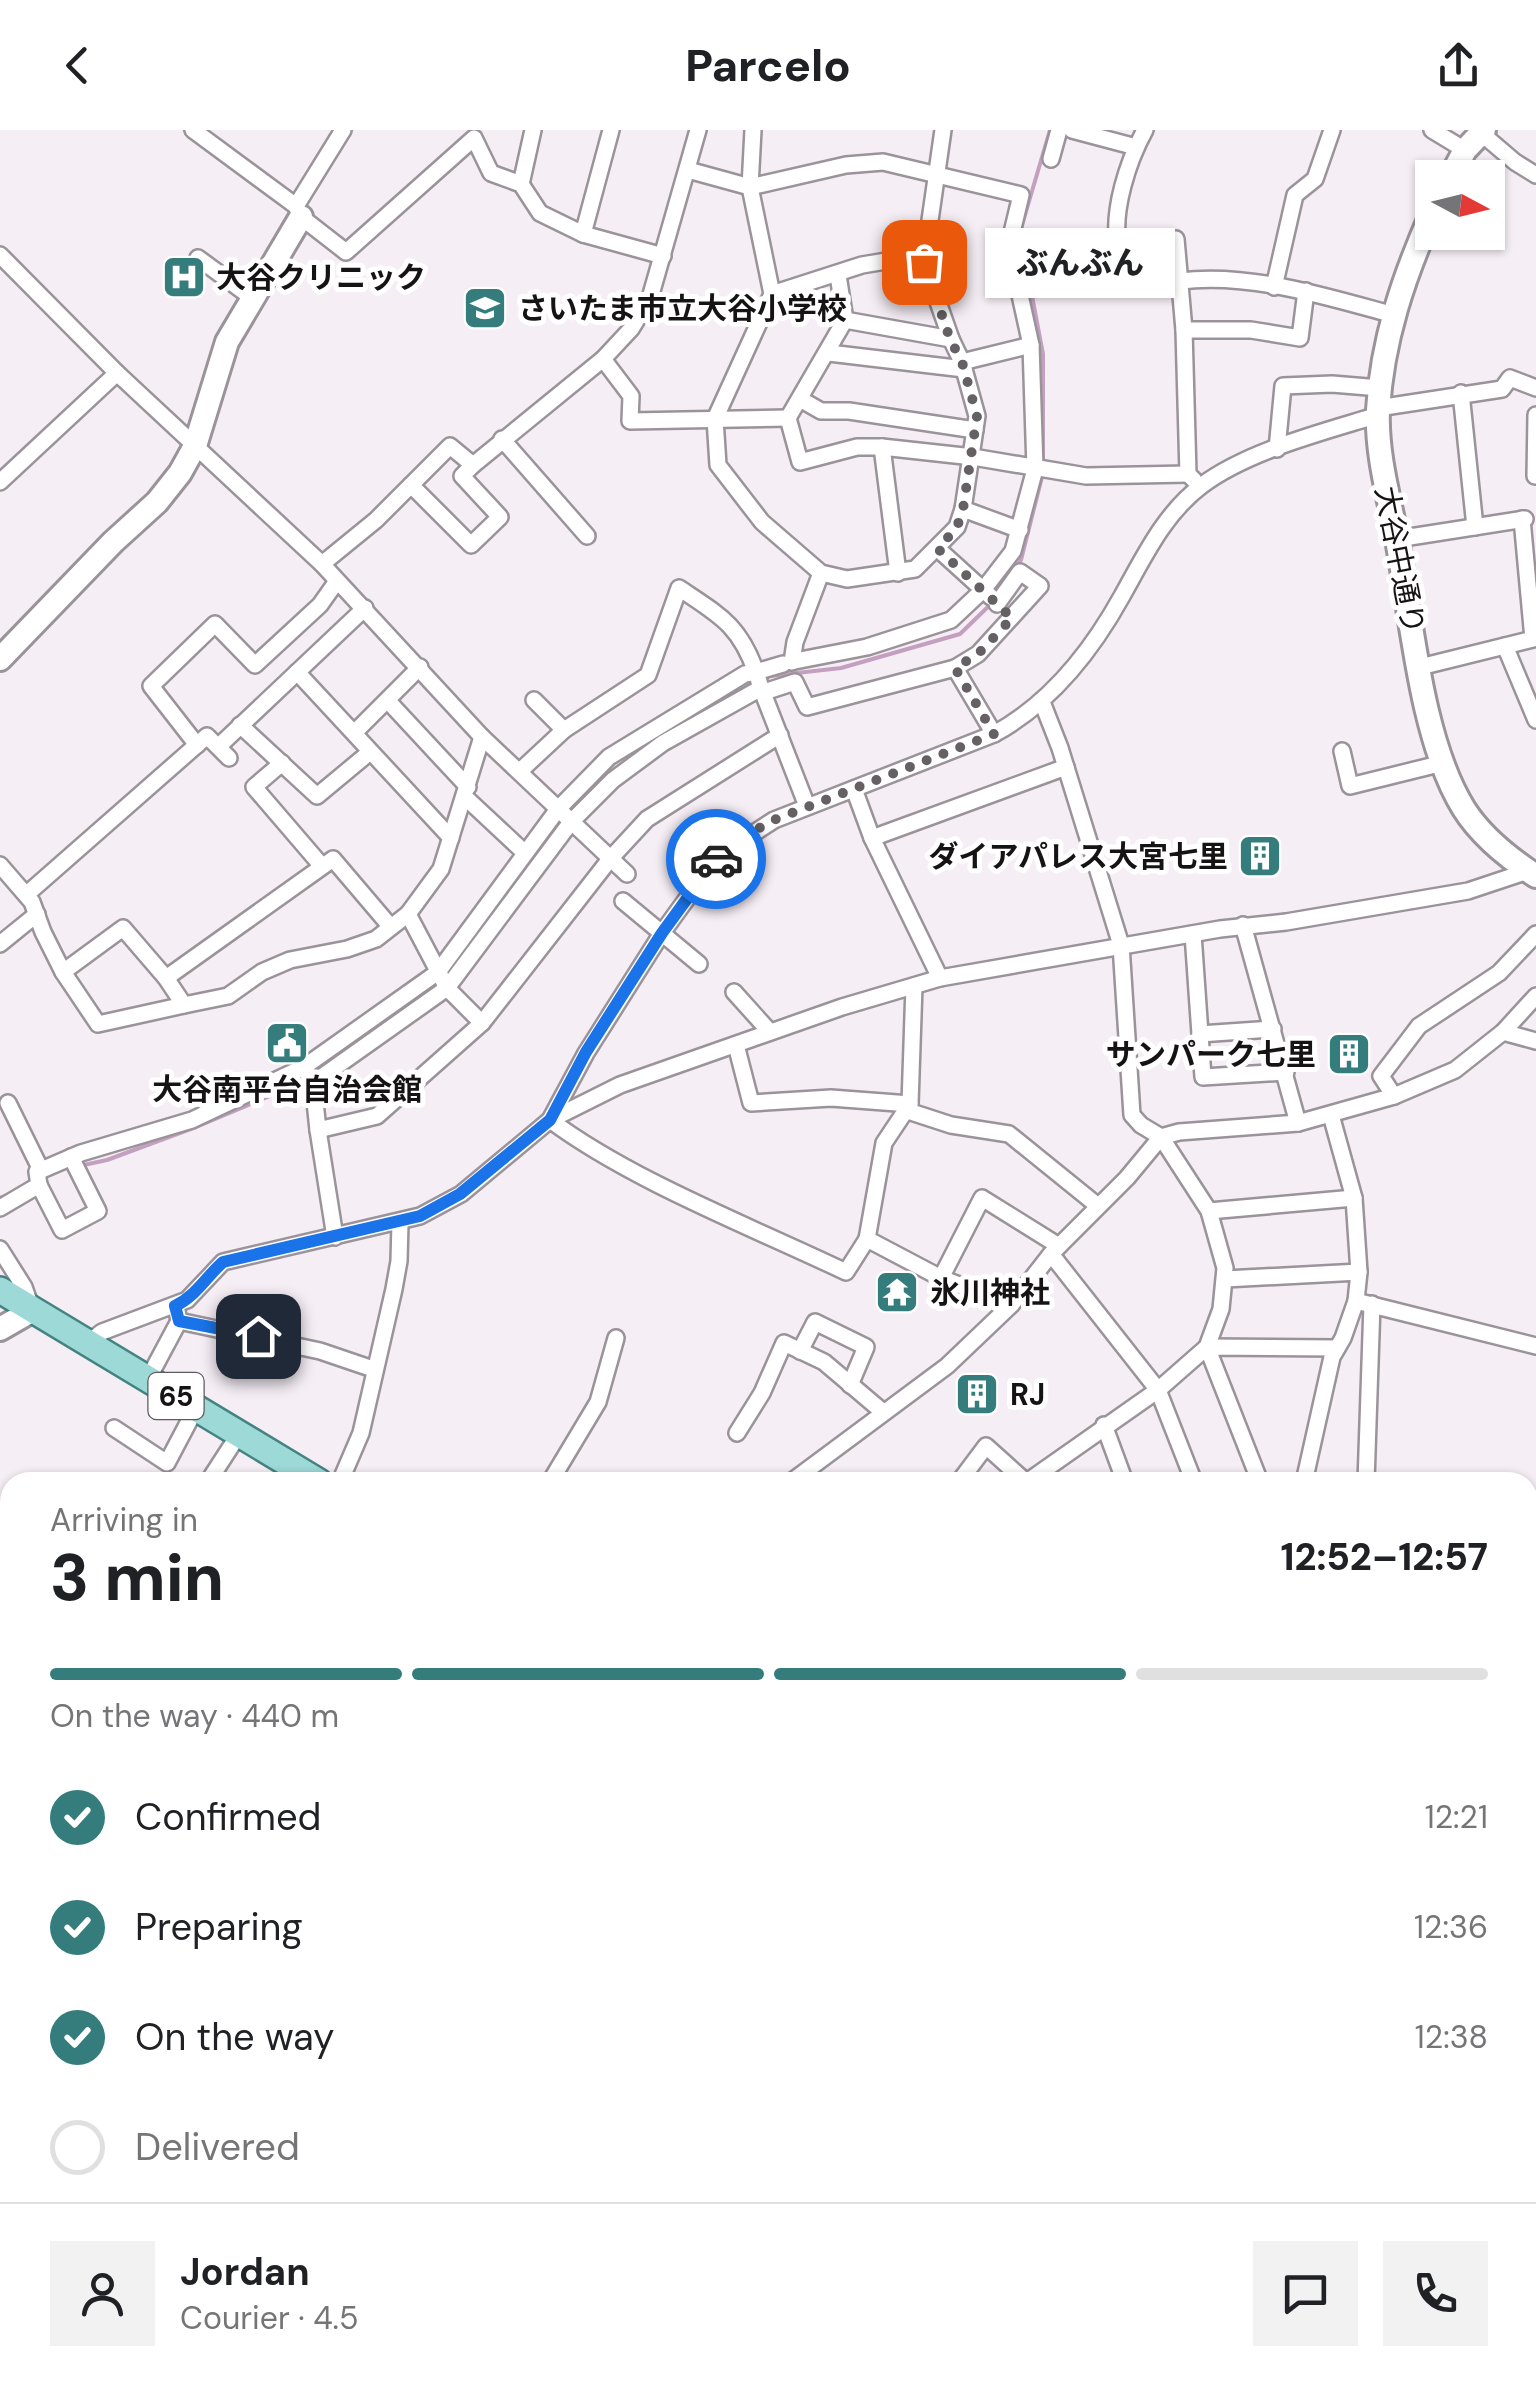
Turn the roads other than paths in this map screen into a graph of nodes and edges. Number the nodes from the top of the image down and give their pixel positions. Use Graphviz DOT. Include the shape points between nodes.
graph roads {
  1 [pos="611,130"];
  2 [pos="698,130"];
  3 [pos="754,130"];
  4 [pos="944,130"];
  5 [pos="1059,130"];
  6 [pos="1072,130"];
  7 [pos="1146,130"];
  8 [pos="1332,130"];
  9 [pos="1432,130"];
  10 [pos="338,131"];
  11 [pos="1483,131"];
  12 [pos="530,132"];
  13 [pos="199,133"];
  14 [pos="1136,147"];
  15 [pos="1465,150"];
  16 [pos="1051,159"];
  17 [pos="1460,160"];
  18 [pos="688,170"];
  19 [pos="935,172"];
  20 [pos="1536,175"];
  21 [pos="522,184"];
  22 [pos="750,187"];
  23 [pos="299,212"];
  24 [pos="584,234"];
  25 [pos="1118,245"];
  26 [pos="1416,250"];
  27 [pos="1053,252"];
  28 [pos="0,254"];
  29 [pos="663,256"];
  30 [pos="198,258"];
  31 [pos="924,262"];
  32 [pos="838,274"];
  33 [pos="1180,281"];
  34 [pos="1274,287"];
  35 [pos="1306,291"];
  36 [pos="772,294"];
  37 [pos="251,297"];
  38 [pos="1394,315"];
  39 [pos="845,320"];
  40 [pos="1184,330"];
  41 [pos="950,339"];
  42 [pos="1031,345"];
  43 [pos="829,353"];
  44 [pos="603,359"];
  45 [pos="963,366"];
  46 [pos="117,372"];
  47 [pos="1534,382"];
  48 [pos="1461,393"];
  49 [pos="800,399"];
  50 [pos="1379,404"];
  51 [pos="1536,414"];
  52 [pos="715,418"];
  53 [pos="788,418"];
  54 [pos="975,430"];
  55 [pos="502,439"];
  56 [pos="195,446"];
  57 [pos="882,446"];
  58 [pos="1277,449"];
  59 [pos="973,457"];
  60 [pos="473,465"];
  61 [pos="1042,470"];
  62 [pos="1188,474"];
  63 [pos="1535,476"];
  64 [pos="0,482"];
  65 [pos="411,485"];
  66 [pos="1201,486"];
  67 [pos="963,509"];
  68 [pos="1475,527"];
  69 [pos="1020,530"];
  70 [pos="587,536"];
  71 [pos="1397,540"];
  72 [pos="938,549"];
  73 [pos="322,564"];
  74 [pos="821,573"];
  75 [pos="898,573"];
  76 [pos="1531,573"];
  77 [pos="337,581"];
  78 [pos="992,599"];
  79 [pos="364,608"];
  80 [pos="1012,618"];
  81 [pos="1505,646"];
  82 [pos="0,659"];
  83 [pos="790,662"];
  84 [pos="420,667"];
  85 [pos="1420,667"];
  86 [pos="955,668"];
  87 [pos="297,672"];
  88 [pos="760,683"];
  89 [pos="534,700"];
  90 [pos="388,701"];
  91 [pos="1042,702"];
  92 [pos="1536,720"];
  93 [pos="240,725"];
  94 [pos="564,730"];
  95 [pos="354,733"];
  96 [pos="994,734"];
  97 [pos="780,735"];
  98 [pos="482,737"];
  99 [pos="198,745"];
  100 [pos="1342,750"];
  101 [pos="370,752"];
  102 [pos="1443,763"];
  103 [pos="282,764"];
  104 [pos="1066,767"];
  105 [pos="520,772"];
  106 [pos="854,789"];
  107 [pos="466,792"];
  108 [pos="807,806"];
  109 [pos="565,816"];
  110 [pos="452,838"];
  111 [pos="872,838"];
  112 [pos="525,853"];
  113 [pos="610,859"];
  114 [pos="0,865"];
  115 [pos="321,865"];
  116 [pos="627,874"];
  117 [pos="1532,874"];
  118 [pos="27,894"];
  119 [pos="622,902"];
  120 [pos="37,914"];
  121 [pos="408,914"];
  122 [pos="1243,925"];
  123 [pos="390,926"];
  124 [pos="662,933"];
  125 [pos="1193,934"];
  126 [pos="1536,934"];
  127 [pos="0,944"];
  128 [pos="1121,945"];
  129 [pos="698,964"];
  130 [pos="64,972"];
  131 [pos="166,978"];
  132 [pos="940,978"];
  133 [pos="443,980"];
  134 [pos="914,986"];
  135 [pos="734,992"];
  136 [pos="1536,996"];
  137 [pos="184,1005"];
  138 [pos="482,1023"];
  139 [pos="1273,1029"];
  140 [pos="770,1032"];
  141 [pos="1503,1032"];
  142 [pos="1200,1034"];
  143 [pos="1536,1041"];
  144 [pos="736,1045"];
  145 [pos="1286,1072"];
  146 [pos="310,1077"];
  147 [pos="1394,1096"];
  148 [pos="8,1104"];
  149 [pos="908,1107"];
  150 [pos="1331,1115"];
  151 [pos="550,1120"];
  152 [pos="1298,1122"];
  153 [pos="318,1130"];
  154 [pos="1161,1137"];
  155 [pos="71,1157"];
  156 [pos="40,1178"];
  157 [pos="1354,1198"];
  158 [pos="1098,1206"];
  159 [pos="0,1208"];
  160 [pos="1209,1211"];
  161 [pos="400,1223"];
  162 [pos="335,1237"];
  163 [pos="867,1239"];
  164 [pos="0,1249"];
  165 [pos="1055,1250"];
  166 [pos="1359,1272"];
  167 [pos="940,1278"];
  168 [pos="1225,1279"];
  169 [pos="0,1290"];
  170 [pos="1364,1303"];
  171 [pos="1011,1305"];
  172 [pos="33,1310"];
  173 [pos="177,1314"];
  174 [pos="0,1329"];
  175 [pos="616,1338"];
  176 [pos="88,1343"];
  177 [pos="1207,1346"];
  178 [pos="1536,1346"];
  179 [pos="1337,1348"];
  180 [pos="800,1351"];
  181 [pos="374,1369"];
  182 [pos="148,1379"];
  183 [pos="850,1384"];
  184 [pos="1158,1390"];
  185 [pos="196,1408"];
  186 [pos="884,1412"];
  187 [pos="1104,1426"];
  188 [pos="114,1428"];
  189 [pos="737,1432"];
  190 [pos="238,1434"];
  191 [pos="214,1472"];
  192 [pos="302,1472"];
  193 [pos="344,1472"];
  194 [pos="556,1472"];
  195 [pos="812,1472"];
  196 [pos="967,1472"];
  197 [pos="1015,1472"];
  198 [pos="1053,1472"];
  199 [pos="1121,1472"];
  200 [pos="1190,1472"];
  201 [pos="1256,1472"];
  202 [pos="1306,1472"];
  203 [pos="1366,1472"];
  1 -- 24 [label="street"];
  2 -- 18 [label="street"];
  3 -- 22 [label="street"];
  4 -- 19 [label="street"];
  5 -- 16 [label="street"];
  6 -- 14 [label="street"];
  7 -- 14 [label="street"];
  8 -- 34 [label="street" via="1315,179 1295,195"];
  9 -- 15 [label="street"];
  10 -- 23 [label="street"];
  11 -- 15 [label="street"];
  11 -- 20 [label="street"];
  12 -- 21 [label="street"];
  13 -- 23 [label="street"];
  14 -- 25 [label="street" via="1115,225"];
  15 -- 17 [label="street"];
  18 -- 22 [label="street"];
  18 -- 29 [label="street"];
  19 -- 22 [label="street" via="883,162 846,164"];
  19 -- 31 [label="street"];
  19 -- 42 [label="street" via="1021,195 1009,245"];
  21 -- 23 [label="street" via="491,172 474,138 346,252"];
  21 -- 24 [label="street" via="540,213"];
  22 -- 36 [label="street"];
  23 -- 37 [label="street"];
  24 -- 29 [label="street"];
  25 -- 27 [label="street"];
  25 -- 33 [label="street" via="1176,239"];
  26 -- 38 [label="street, 大谷中通り"];
  28 -- 46 [label="street"];
  29 -- 44 [label="street" via="650,298"];
  30 -- 37 [label="street"];
  31 -- 32 [label="street" via="874,262"];
  31 -- 41 [label="street"];
  32 -- 36 [label="street"];
  32 -- 39 [label="street"];
  33 -- 34 [label="street"];
  33 -- 40 [label="street"];
  34 -- 35 [label="street"];
  35 -- 38 [label="street"];
  35 -- 40 [label="street" via="1300,338"];
  36 -- 52 [label="street"];
  37 -- 56 [label="street" via="227,342"];
  38 -- 50 [label="street, 大谷中通り"];
  39 -- 41 [label="street"];
  39 -- 43 [label="street"];
  40 -- 62 [label="street"];
  41 -- 45 [label="street"];
  42 -- 45 [label="street"];
  42 -- 61 [label="street"];
  43 -- 45 [label="street"];
  43 -- 49 [label="street"];
  44 -- 52 [label="street" via="630,396 630,420"];
  44 -- 55 [label="street"];
  45 -- 54 [label="street"];
  46 -- 56 [label="street"];
  46 -- 64 [label="street"];
  47 -- 48 [label="street" via="1510,378 1502,390"];
  48 -- 50 [label="street"];
  48 -- 68 [label="street"];
  49 -- 53 [label="street"];
  49 -- 54 [label="street" via="820,410"];
  50 -- 58 [label="street"];
  50 -- 58 [label="street" via="1332,384 1283,386"];
  50 -- 71 [label="street, 大谷中通り" via="1382,465"];
  51 -- 63 [label="street"];
  52 -- 53 [label="street"];
  52 -- 74 [label="street" via="718,465 762,522"];
  53 -- 57 [label="street" via="800,462"];
  54 -- 59 [label="street"];
  55 -- 60 [label="street"];
  55 -- 70 [label="street"];
  56 -- 73 [label="street"];
  56 -- 82 [label="street" via="157,502"];
  57 -- 59 [label="street"];
  57 -- 75 [label="street"];
  58 -- 66 [label="street"];
  59 -- 61 [label="street"];
  59 -- 67 [label="street"];
  60 -- 65 [label="street" via="450,446"];
  60 -- 65 [label="street" via="462,476 500,517 471,545"];
  61 -- 62 [label="street"];
  61 -- 69 [label="street"];
  62 -- 66 [label="street"];
  65 -- 73 [label="street"];
  66 -- 91 [label="street" via="1158,531 1084,657"];
  67 -- 69 [label="street"];
  67 -- 72 [label="street"];
  68 -- 71 [label="street"];
  68 -- 76 [label="street" via="1523,519"];
  69 -- 78 [label="street"];
  71 -- 85 [label="street, 大谷中通り"];
  72 -- 75 [label="street" via="915,569"];
  72 -- 78 [label="street"];
  73 -- 77 [label="street"];
  74 -- 75 [label="street" via="847,580"];
  74 -- 83 [label="street"];
  76 -- 81 [label="street" via="1533,639"];
  77 -- 79 [label="street"];
  77 -- 99 [label="street" via="255,665 215,624 151,686"];
  78 -- 80 [label="street"];
  78 -- 80 [label="street" via="1020,572 1040,586"];
  78 -- 83 [label="street" via="867,648"];
  79 -- 84 [label="street"];
  79 -- 87 [label="street"];
  80 -- 86 [label="street"];
  81 -- 85 [label="street"];
  81 -- 92 [label="street"];
  83 -- 88 [label="street"];
  84 -- 90 [label="street"];
  84 -- 98 [label="street"];
  85 -- 102 [label="street, 大谷中通り"];
  86 -- 88 [label="street" via="807,707 795,682"];
  86 -- 96 [label="street"];
  87 -- 93 [label="street"];
  87 -- 95 [label="street"];
  88 -- 94 [label="street" via="745,642 679,588 648,675"];
  88 -- 97 [label="street"];
  88 -- 109 [label="street" via="745,674 609,757"];
  89 -- 94 [label="street"];
  90 -- 95 [label="street"];
  90 -- 107 [label="street"];
  91 -- 96 [label="street"];
  91 -- 104 [label="street"];
  93 -- 99 [label="street" via="224,752 207,736"];
  93 -- 103 [label="street"];
  94 -- 105 [label="street"];
  95 -- 101 [label="street"];
  96 -- 106 [label="street"];
  97 -- 108 [label="street"];
  97 -- 113 [label="street" via="660,808"];
  98 -- 105 [label="street"];
  98 -- 107 [label="street"];
  99 -- 118 [label="street"];
  100 -- 102 [label="street" via="1350,786"];
  101 -- 103 [label="street" via="317,796"];
  101 -- 110 [label="street"];
  102 -- 117 [label="street, 大谷中通り" via="1478,828"];
  103 -- 115 [label="street" via="254,787"];
  104 -- 111 [label="street"];
  104 -- 128 [label="street"];
  105 -- 109 [label="street"];
  106 -- 108 [label="street"];
  106 -- 111 [label="street"];
  107 -- 110 [label="street"];
  107 -- 112 [label="street"];
  108 -- 124 [label="street" via="718,857"];
  109 -- 112 [label="street"];
  109 -- 113 [label="street"];
  109 -- 133 [label="street"];
  110 -- 121 [label="street" via="441,868"];
  111 -- 132 [label="street"];
  112 -- 133 [label="street"];
  113 -- 116 [label="street"];
  113 -- 138 [label="street"];
  114 -- 118 [label="street"];
  115 -- 123 [label="street" via="333,859"];
  115 -- 131 [label="street"];
  117 -- 122 [label="street" via="1468,891"];
  118 -- 120 [label="street"];
  119 -- 124 [label="street"];
  120 -- 127 [label="street"];
  120 -- 130 [label="street"];
  121 -- 123 [label="street"];
  121 -- 133 [label="street"];
  122 -- 125 [label="street"];
  122 -- 139 [label="street"];
  123 -- 137 [label="street" via="346,949 262,972 228,996"];
  124 -- 129 [label="street"];
  124 -- 151 [label="street"];
  125 -- 128 [label="street"];
  125 -- 142 [label="street"];
  126 -- 147 [label="street" via="1498,973 1418,1026 1381,1076"];
  128 -- 132 [label="street"];
  128 -- 154 [label="street" via="1132,1115"];
  130 -- 131 [label="street" via="123,928"];
  130 -- 137 [label="street" via="98,1024"];
  131 -- 137 [label="street"];
  132 -- 134 [label="street"];
  133 -- 138 [label="street"];
  133 -- 146 [label="street"];
  134 -- 140 [label="street"];
  134 -- 149 [label="street"];
  135 -- 140 [label="street"];
  136 -- 141 [label="street"];
  138 -- 153 [label="street" via="377,1116"];
  139 -- 142 [label="street"];
  139 -- 145 [label="street"];
  140 -- 144 [label="street"];
  141 -- 143 [label="street"];
  141 -- 147 [label="street" via="1455,1070"];
  142 -- 145 [label="street" via="1203,1078"];
  144 -- 149 [label="street" via="751,1103 830,1098"];
  144 -- 151 [label="street" via="620,1085"];
  145 -- 152 [label="street"];
  146 -- 153 [label="street"];
  146 -- 155 [label="street"];
  147 -- 150 [label="street"];
  148 -- 156 [label="street"];
  149 -- 158 [label="street" via="952,1125 1009,1134"];
  149 -- 163 [label="street" via="884,1143"];
  150 -- 152 [label="street"];
  150 -- 157 [label="street"];
  151 -- 161 [label="street" via="460,1194"];
  151 -- 163 [label="street" via="662,1184 846,1272"];
  152 -- 154 [label="street"];
  153 -- 162 [label="street"];
  154 -- 158 [label="street"];
  154 -- 160 [label="street"];
  155 -- 156 [label="street"];
  155 -- 156 [label="street" via="98,1210 62,1230"];
  156 -- 159 [label="street"];
  157 -- 160 [label="street"];
  157 -- 166 [label="street"];
  158 -- 165 [label="street"];
  160 -- 168 [label="street"];
  161 -- 162 [label="street"];
  161 -- 181 [label="street" via="394,1289"];
  162 -- 173 [label="street" via="223,1262"];
  163 -- 167 [label="street"];
  164 -- 172 [label="street"];
  165 -- 167 [label="street" via="982,1198"];
  165 -- 171 [label="street"];
  165 -- 184 [label="street"];
  166 -- 168 [label="street"];
  166 -- 170 [label="street"];
  167 -- 171 [label="street"];
  168 -- 177 [label="street"];
  169 -- 172 [label="main road, 65"];
  170 -- 178 [label="street"];
  170 -- 179 [label="street"];
  170 -- 203 [label="street"];
  171 -- 186 [label="street" via="947,1366"];
  172 -- 174 [label="street"];
  172 -- 176 [label="main road, 65"];
  173 -- 176 [label="street" via="102,1332"];
  173 -- 181 [label="street"];
  173 -- 182 [label="street"];
  175 -- 194 [label="street" via="598,1402"];
  176 -- 182 [label="main road, 65"];
  177 -- 179 [label="street"];
  177 -- 184 [label="street"];
  177 -- 201 [label="street"];
  179 -- 202 [label="street"];
  180 -- 183 [label="street"];
  180 -- 183 [label="street" via="815,1322 866,1347"];
  180 -- 189 [label="street" via="784,1343"];
  181 -- 193 [label="street" via="361,1433"];
  182 -- 185 [label="main road, 65"];
  183 -- 186 [label="street"];
  184 -- 187 [label="street"];
  184 -- 200 [label="street"];
  185 -- 188 [label="street" via="167,1462"];
  185 -- 190 [label="main road, 65"];
  186 -- 195 [label="street"];
  187 -- 198 [label="street"];
  187 -- 199 [label="street"];
  190 -- 191 [label="street"];
  190 -- 192 [label="main road, 65"];
  196 -- 197 [label="street" via="986,1446"];
}
